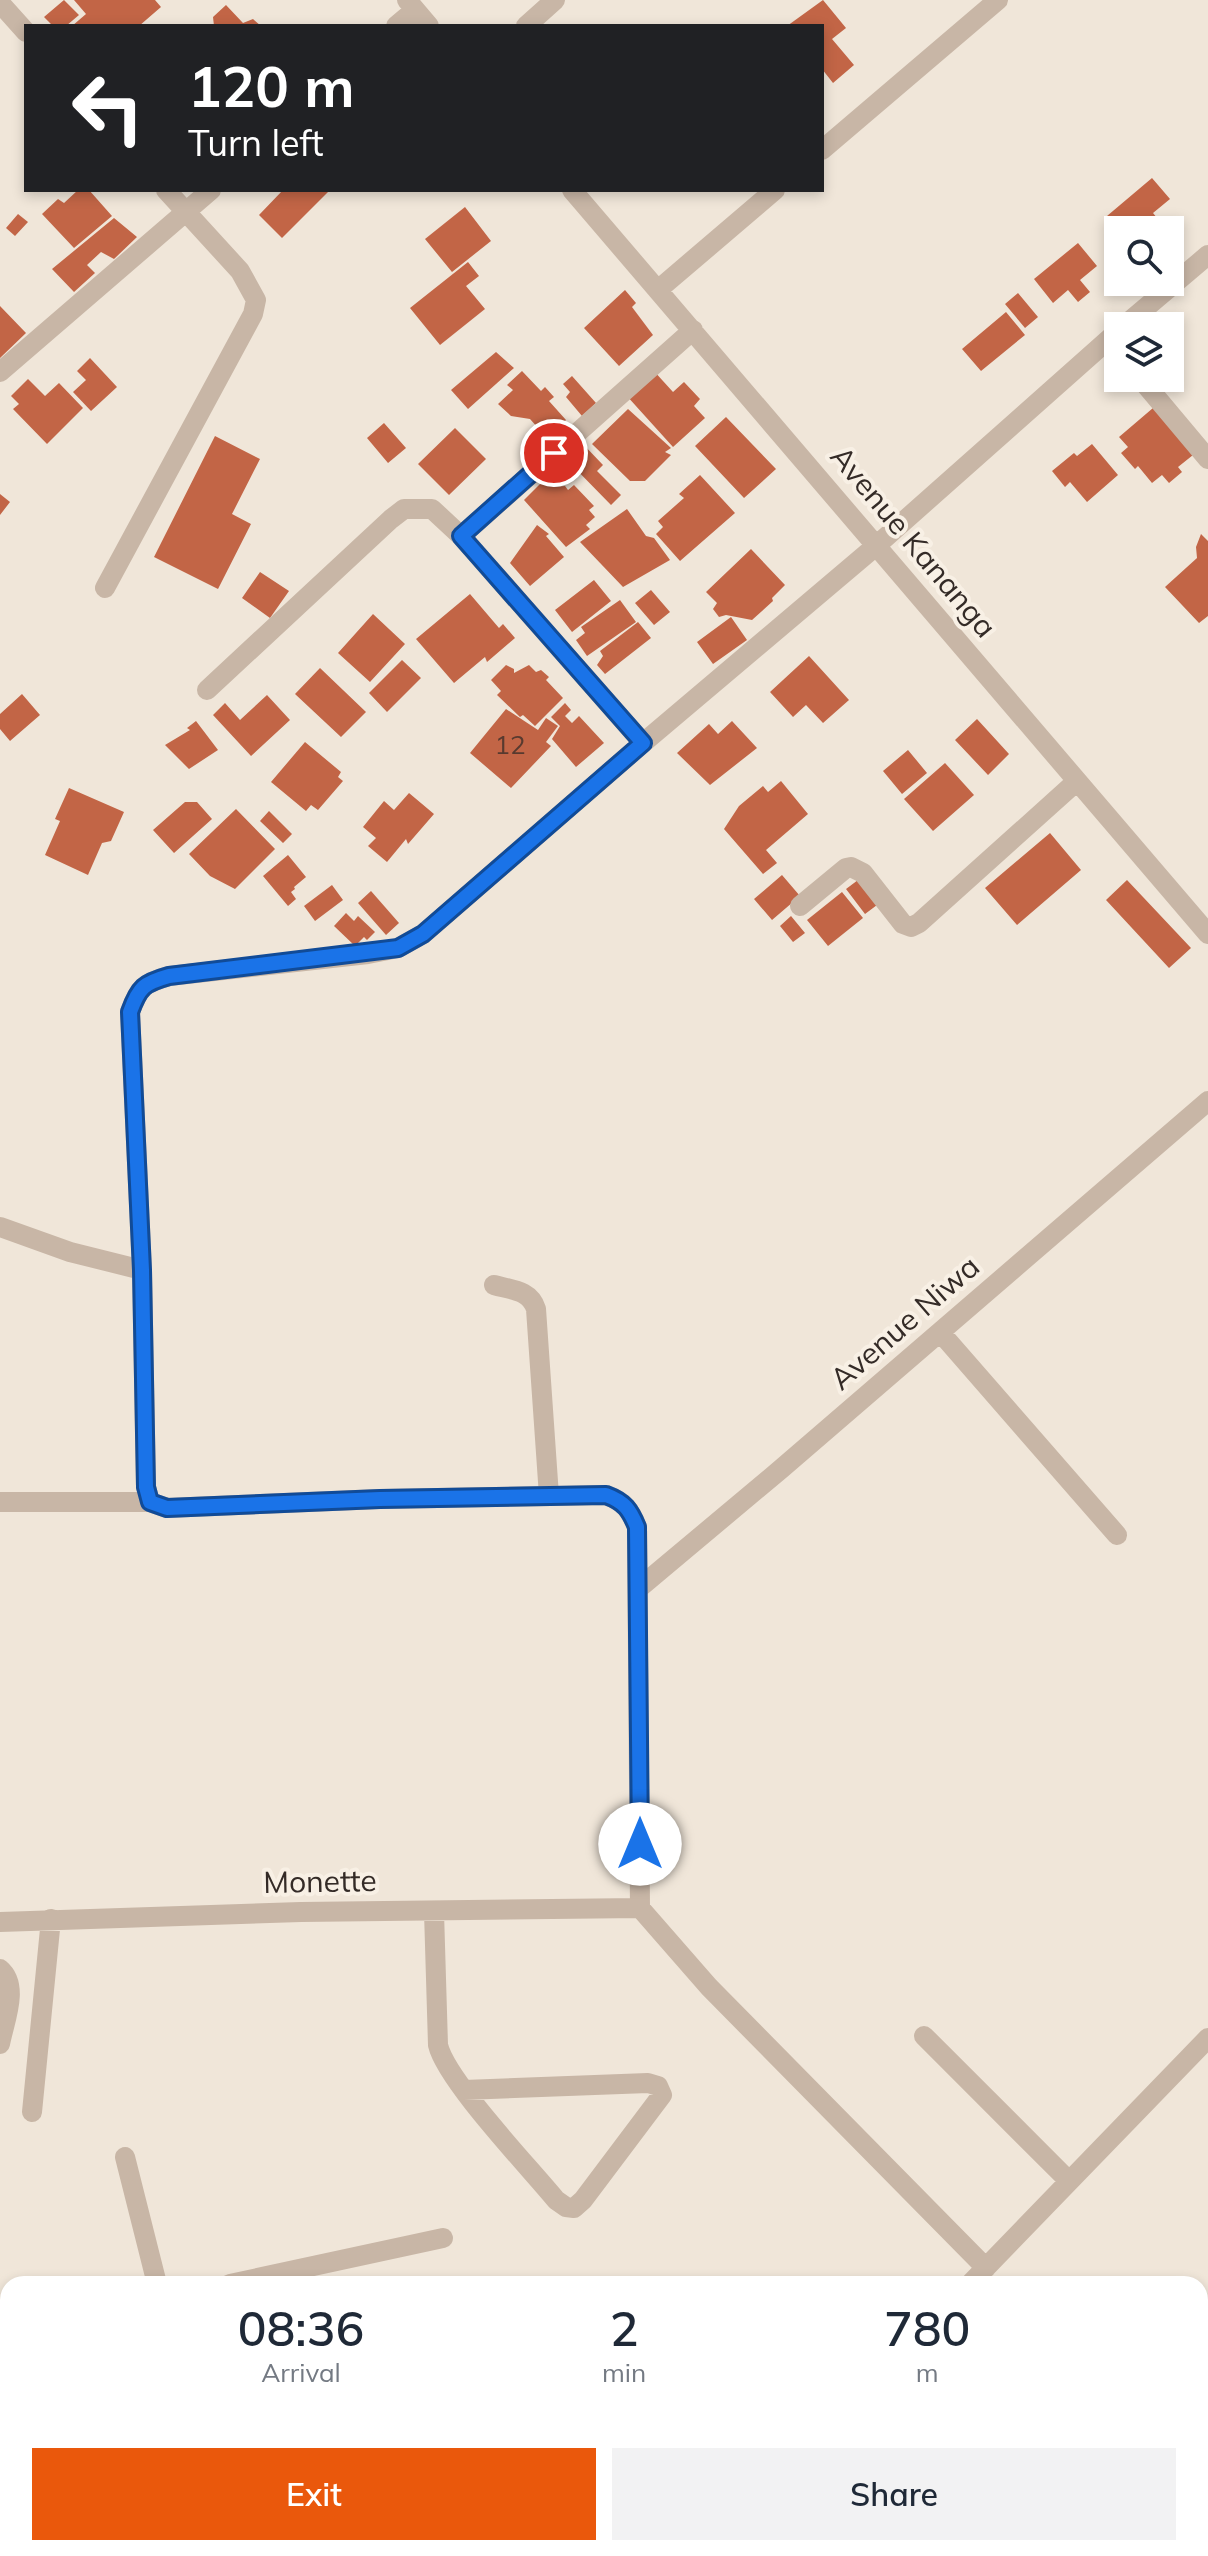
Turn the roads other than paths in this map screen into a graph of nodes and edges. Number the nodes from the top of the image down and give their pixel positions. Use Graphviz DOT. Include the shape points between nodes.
graph roads {
  1 [pos="555,0"];
  2 [pos="998,0"];
  3 [pos="0,3"];
  4 [pos="411,5"];
  5 [pos="397,24"];
  6 [pos="427,24"];
  7 [pos="528,24"];
  8 [pos="24,30"];
  9 [pos="824,148"];
  10 [pos="168,192"];
  11 [pos="209,192"];
  12 [pos="574,192"];
  13 [pos="773,192"];
  14 [pos="186,212"];
  15 [pos="1208,255"];
  16 [pos="659,289"];
  17 [pos="1141,312"];
  18 [pos="693,330"];
  19 [pos="1104,350"];
  20 [pos="0,372"];
  21 [pos="1152,392"];
  22 [pos="1208,459"];
  23 [pos="461,536"];
  24 [pos="877,545"];
  25 [pos="105,588"];
  26 [pos="207,690"];
  27 [pos="643,743"];
  28 [pos="1077,781"];
  29 [pos="800,906"];
  30 [pos="1208,934"];
  31 [pos="1208,1101"];
  32 [pos="0,1227"];
  33 [pos="142,1270"];
  34 [pos="494,1285"];
  35 [pos="940,1332"];
  36 [pos="549,1496"];
  37 [pos="0,1502"];
  38 [pos="150,1502"];
  39 [pos="1117,1535"];
  40 [pos="639,1588"];
  41 [pos="640,1908"];
  42 [pos="434,1912"];
  43 [pos="51,1919"];
  44 [pos="0,1922"];
  45 [pos="0,1969"];
  46 [pos="924,2036"];
  47 [pos="1208,2038"];
  48 [pos="0,2044"];
  49 [pos="464,2090"];
  50 [pos="32,2112"];
  51 [pos="125,2157"];
  52 [pos="1069,2181"];
  53 [pos="443,2238"];
  54 [pos="986,2268"];
  55 [pos="155,2276"];
  56 [pos="267,2276"];
  57 [pos="978,2276"];
  1 -- 7 [label="street"];
  2 -- 9 [label="street"];
  3 -- 8 [label="street"];
  4 -- 5 [label="street"];
  4 -- 6 [label="street"];
  10 -- 14 [label="street"];
  11 -- 14 [label="street"];
  12 -- 16 [label="street, Avenue Kananga"];
  13 -- 16 [label="street"];
  14 -- 20 [label="street"];
  14 -- 25 [label="street" via="240,271 256,300 253,314"];
  15 -- 17 [label="street"];
  16 -- 18 [label="street, Avenue Kananga"];
  18 -- 23 [label="street"];
  18 -- 24 [label="street, Avenue Kananga"];
  19 -- 24 [label="street"];
  21 -- 22 [label="street"];
  23 -- 26 [label="street" via="432,509 404,509"];
  23 -- 27 [label="street"];
  24 -- 27 [label="street"];
  24 -- 28 [label="street, Avenue Kananga"];
  27 -- 33 [label="street" via="423,934 398,948 169,976 149,981 137,993 130,1012"];
  28 -- 29 [label="street" via="911,927 863,873 851,867"];
  28 -- 30 [label="street, Avenue Kananga"];
  31 -- 35 [label="street, Avenue Niwa"];
  32 -- 33 [label="street"];
  33 -- 38 [label="street"];
  34 -- 36 [label="street" via="525,1293 536,1309"];
  35 -- 39 [label="street"];
  35 -- 40 [label="street, Avenue Niwa"];
  36 -- 38 [label="street" via="167,1508"];
  36 -- 40 [label="street" via="606,1495 630,1509 637,1527"];
  37 -- 38 [label="street"];
  40 -- 41 [label="street"];
  41 -- 42 [label="street, Monette"];
  41 -- 54 [label="street" via="709,1987"];
  42 -- 43 [label="street, Monette"];
  42 -- 49 [label="street" via="438,2045"];
  43 -- 44 [label="street, Monette"];
  43 -- 50 [label="street"];
  45 -- 48 [label="street" via="11,1987"];
  46 -- 52 [label="street"];
  47 -- 52 [label="street"];
  49 -- 49 [label="street" via="648,2083 658,2086 662,2095 574,2208 556,2200"];
  51 -- 55 [label="street"];
  52 -- 54 [label="street"];
  53 -- 56 [label="street"];
  54 -- 57 [label="street"];
}
